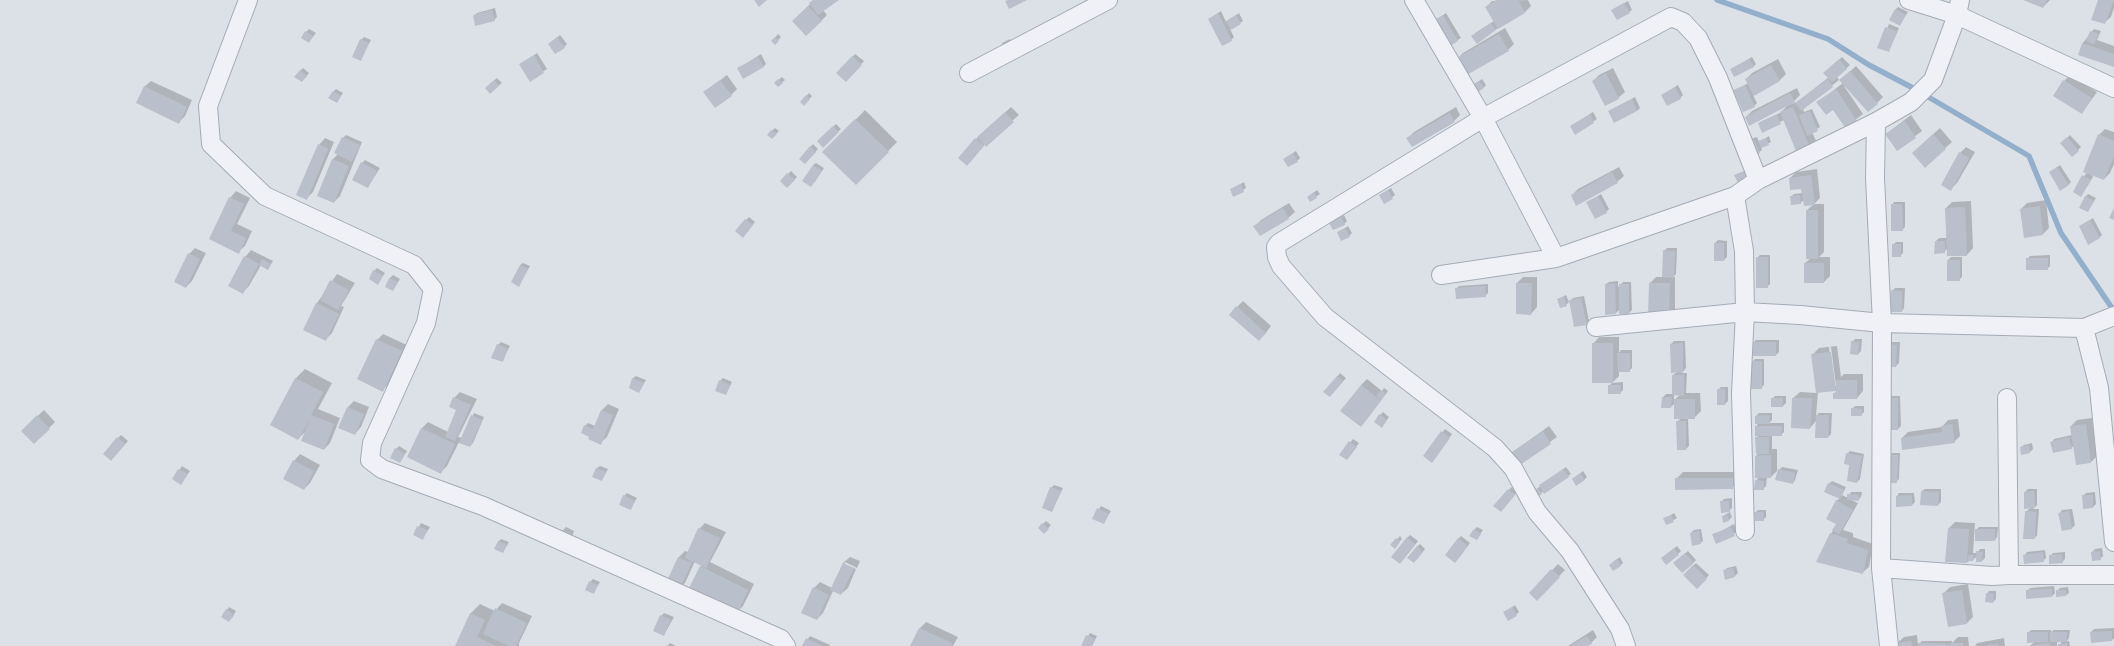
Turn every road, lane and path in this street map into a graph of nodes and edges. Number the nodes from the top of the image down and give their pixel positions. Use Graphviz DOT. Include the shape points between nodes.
graph roads {
  1 [pos="248,0"];
  2 [pos="1108,0"];
  3 [pos="1414,0"];
  4 [pos="1909,0"];
  5 [pos="1959,7"];
  6 [pos="969,73"];
  7 [pos="2114,88"];
  8 [pos="1483,118"];
  9 [pos="1876,122"];
  10 [pos="1758,180"];
  11 [pos="1735,196"];
  12 [pos="1556,258"];
  13 [pos="1441,275"];
  14 [pos="1746,312"];
  15 [pos="2114,316"];
  16 [pos="1882,324"];
  17 [pos="1596,327"];
  18 [pos="2084,328"];
  19 [pos="2008,398"];
  20 [pos="1745,531"];
  21 [pos="2114,542"];
  22 [pos="1880,568"];
  23 [pos="2114,574"];
  24 [pos="2009,575"];
  25 [pos="786,646"];
  26 [pos="1626,646"];
  27 [pos="1889,646"];
  1 -- 25 [label="street" via="208,106 211,144 265,196 414,265 433,289 426,322 372,443 370,460 382,469 483,506 782,639"];
  2 -- 6 [label="street"];
  3 -- 8 [label="street"];
  4 -- 5 [label="street"];
  5 -- 7 [label="street"];
  5 -- 9 [label="street" via="1933,80 1912,102"];
  8 -- 10 [label="street" via="1671,17 1677,18 1702,44"];
  8 -- 12 [label="street"];
  8 -- 26 [label="street" via="1279,243 1276,247 1277,257 1281,266 1325,317 1500,453 1513,468 1537,512 1570,551 1620,629"];
  9 -- 10 [label="street"];
  9 -- 16 [label="street" via="1875,178"];
  10 -- 11 [label="street"];
  11 -- 12 [label="street"];
  11 -- 14 [label="street" via="1744,251"];
  12 -- 13 [label="street"];
  14 -- 16 [label="street"];
  14 -- 17 [label="street"];
  14 -- 20 [label="street" via="1741,393"];
  15 -- 18 [label="street"];
  16 -- 18 [label="street"];
  16 -- 22 [label="street"];
  18 -- 21 [label="street" via="2099,388"];
  19 -- 24 [label="street"];
  22 -- 24 [label="street"];
  22 -- 27 [label="street"];
  23 -- 24 [label="street"];
}
